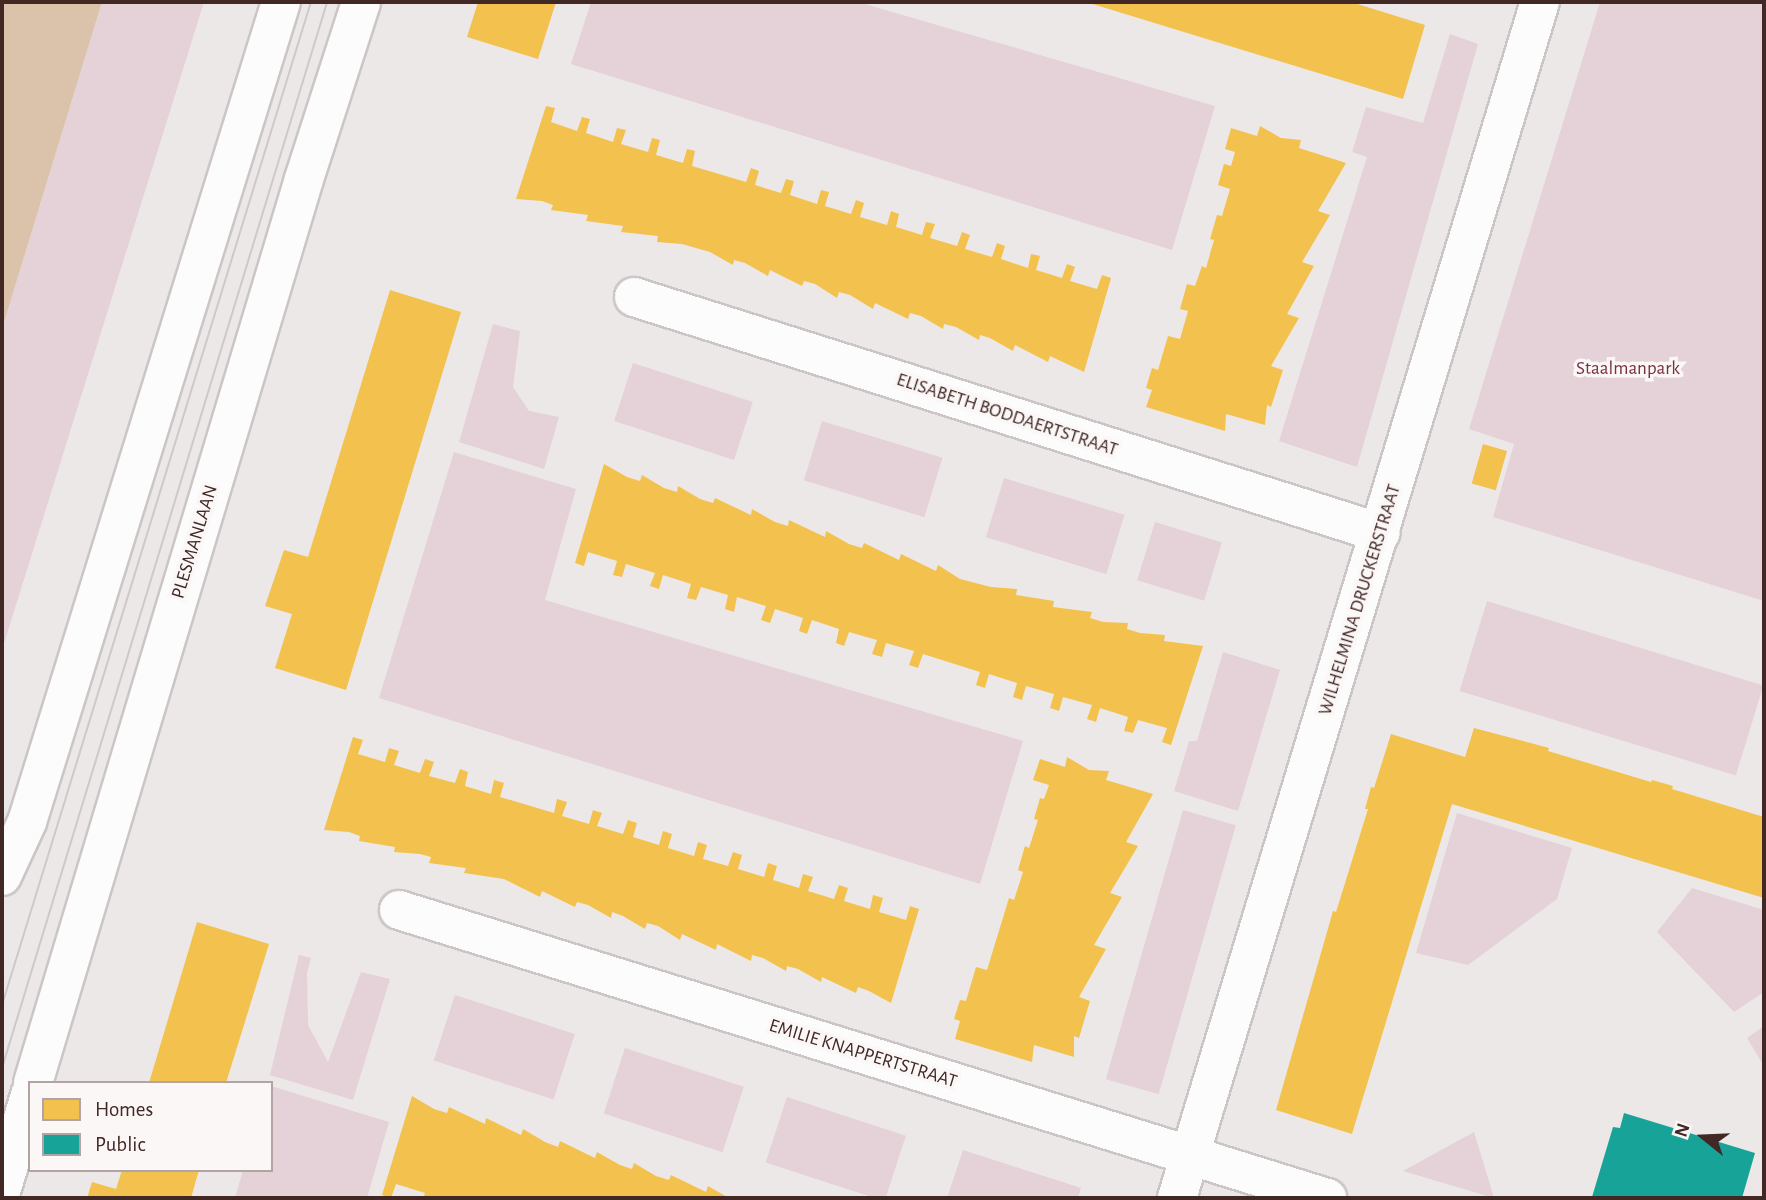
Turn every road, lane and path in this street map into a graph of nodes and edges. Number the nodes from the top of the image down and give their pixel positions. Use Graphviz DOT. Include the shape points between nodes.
graph roads {
  1 [pos="281,2"];
  2 [pos="361,2"];
  3 [pos="1532,4"];
  4 [pos="634,297"];
  5 [pos="1381,533"];
  6 [pos="2,876"];
  7 [pos="399,910"];
  8 [pos="34,1081"];
  9 [pos="28,1102"];
  10 [pos="1189,1157"];
  11 [pos="2,1188"];
  12 [pos="1177,1198"];
  13 [pos="1327,1198"];
  1 -- 6 [label="street" via="27,822"];
  2 -- 8 [label="street, PLESMANLAAN"];
  3 -- 5 [label="street, WILHELMINA DRUCKERSTRAAT"];
  4 -- 5 [label="street, ELISABETH BODDAERTSTRAAT"];
  5 -- 10 [label="street, WILHELMINA DRUCKERSTRAAT"];
  7 -- 10 [label="street, EMILIE KNAPPERTSTRAAT"];
  9 -- 11 [label="street"];
  10 -- 12 [label="street, WILHELMINA DRUCKERSTRAAT"];
  10 -- 13 [label="street, EMILIE KNAPPERTSTRAAT"];
}
